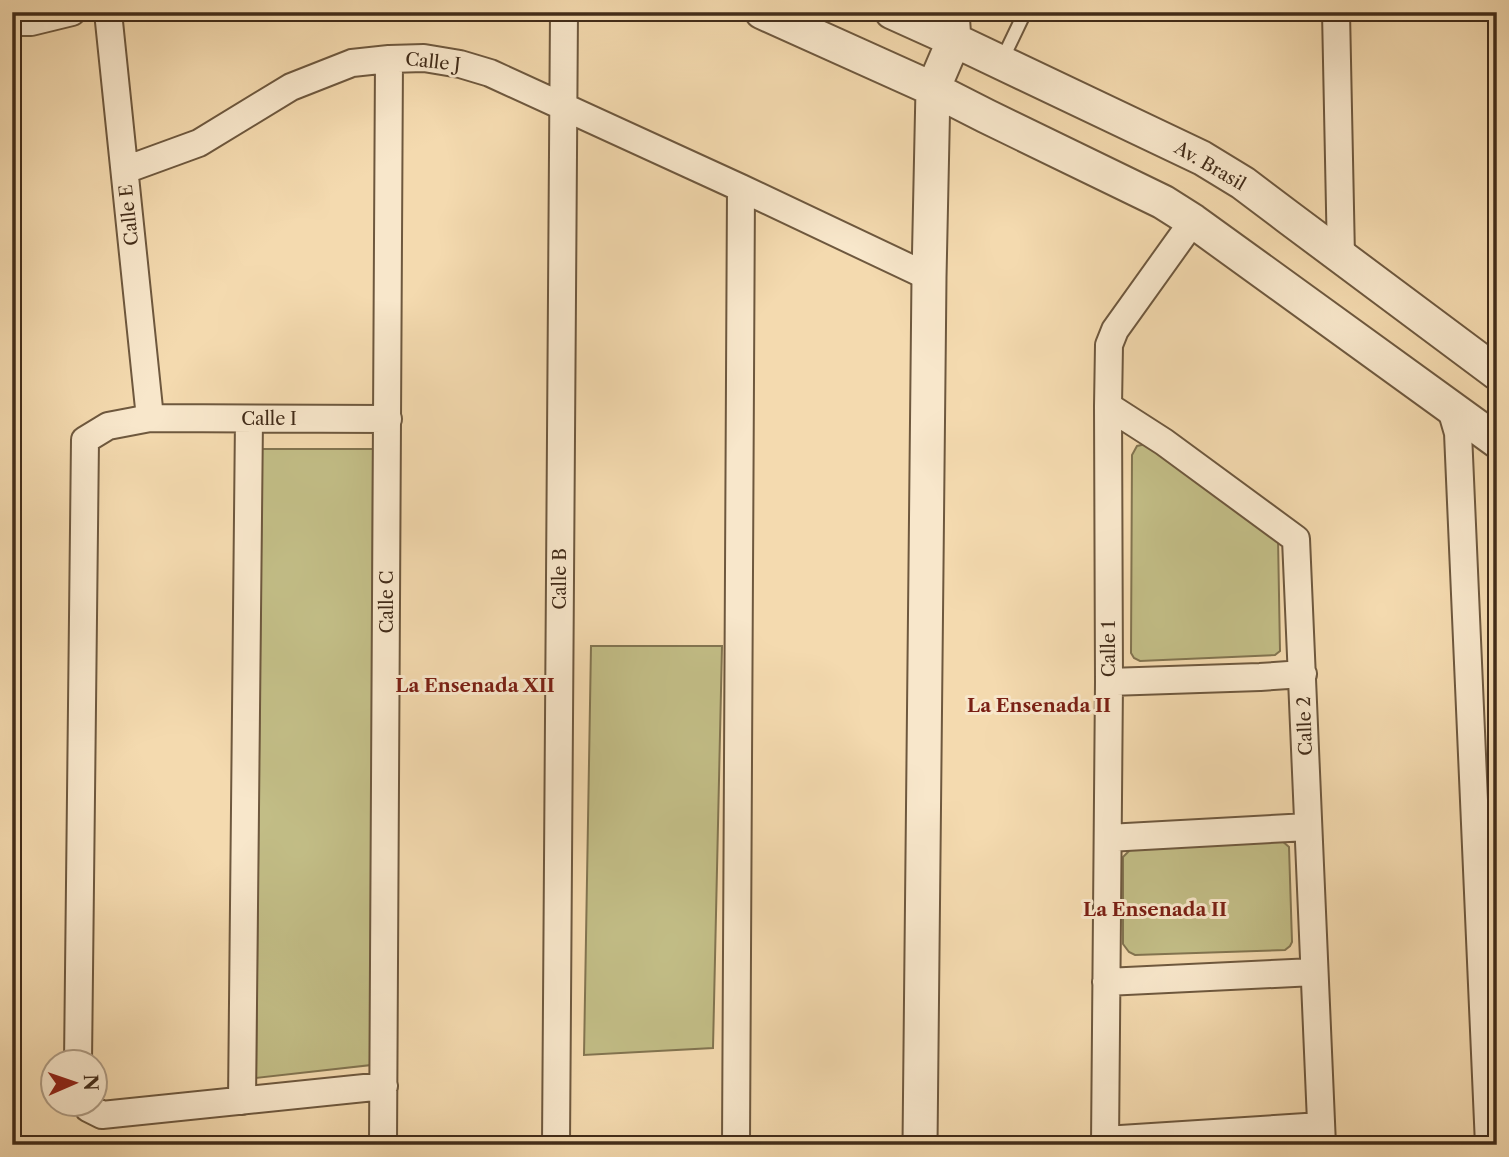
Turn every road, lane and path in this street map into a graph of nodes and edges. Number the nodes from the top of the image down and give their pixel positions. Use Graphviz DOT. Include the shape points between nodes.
graph roads {
  1 [pos="72,12"];
  2 [pos="108,12"];
  3 [pos="564,12"];
  4 [pos="762,12"];
  5 [pos="1025,12"];
  6 [pos="894,13"];
  7 [pos="1332,14"];
  8 [pos="12,22"];
  9 [pos="953,26"];
  10 [pos="389,59"];
  11 [pos="1000,63"];
  12 [pos="933,89"];
  13 [pos="563,106"];
  14 [pos="125,170"];
  15 [pos="741,188"];
  16 [pos="1193,221"];
  17 [pos="1340,257"];
  18 [pos="929,277"];
  19 [pos="1497,373"];
  20 [pos="1108,406"];
  21 [pos="1451,409"];
  22 [pos="150,418"];
  23 [pos="249,419"];
  24 [pos="388,419"];
  25 [pos="1497,441"];
  26 [pos="1303,674"];
  27 [pos="1109,682"];
  28 [pos="1308,827"];
  29 [pos="1108,838"];
  30 [pos="1314,972"];
  31 [pos="1106,982"];
  32 [pos="78,1048"];
  33 [pos="384,1086"];
  34 [pos="242,1101"];
  35 [pos="108,1114"];
  36 [pos="1321,1135"];
  37 [pos="1105,1142"];
  38 [pos="383,1145"];
  39 [pos="556,1145"];
  40 [pos="736,1145"];
  41 [pos="920,1145"];
  42 [pos="1489,1145"];
  1 -- 8 [label="street"];
  2 -- 14 [label="street, Calle E"];
  3 -- 13 [label="street, Calle B"];
  4 -- 12 [label="street"];
  5 -- 11 [label="lane"];
  6 -- 9 [label="street, Av. Brasil"];
  6 -- 12 [label="street"];
  7 -- 17 [label="street"];
  9 -- 11 [label="street, Av. Brasil"];
  9 -- 12 [label="street"];
  10 -- 13 [label="street, Calle J" via="460,64"];
  10 -- 14 [label="street, Calle J" via="352,63 291,87 199,143"];
  10 -- 24 [label="street, Calle C"];
  11 -- 17 [label="street, Av. Brasil" via="1202,158"];
  12 -- 16 [label="street"];
  12 -- 18 [label="street"];
  13 -- 15 [label="street, Calle J"];
  13 -- 39 [label="street, Calle B"];
  14 -- 22 [label="street, Calle E"];
  15 -- 18 [label="street, Calle J"];
  15 -- 40 [label="street"];
  16 -- 20 [label="street, Calle 1" via="1115,330 1110,345"];
  16 -- 21 [label="street"];
  17 -- 19 [label="street, Av. Brasil"];
  18 -- 41 [label="street"];
  20 -- 26 [label="street, Calle 2" via="1296,539"];
  20 -- 27 [label="street, Calle 1"];
  21 -- 25 [label="street"];
  21 -- 42 [label="street" via="1458,433"];
  22 -- 23 [label="street, Calle I"];
  22 -- 32 [label="street, Calle I" via="108,426 85,440"];
  23 -- 24 [label="street, Calle I"];
  23 -- 34 [label="street"];
  24 -- 33 [label="street, Calle C"];
  26 -- 27 [label="street"];
  26 -- 28 [label="street, Calle 2"];
  27 -- 29 [label="street, Calle 1"];
  28 -- 29 [label="street"];
  28 -- 30 [label="street, Calle 2"];
  29 -- 31 [label="street, Calle 1"];
  30 -- 31 [label="street"];
  30 -- 36 [label="street, Calle 2"];
  31 -- 37 [label="street, Calle 1"];
  33 -- 34 [label="street"];
  33 -- 38 [label="street, Calle C"];
  34 -- 35 [label="street"];
  36 -- 37 [label="street"];
}
